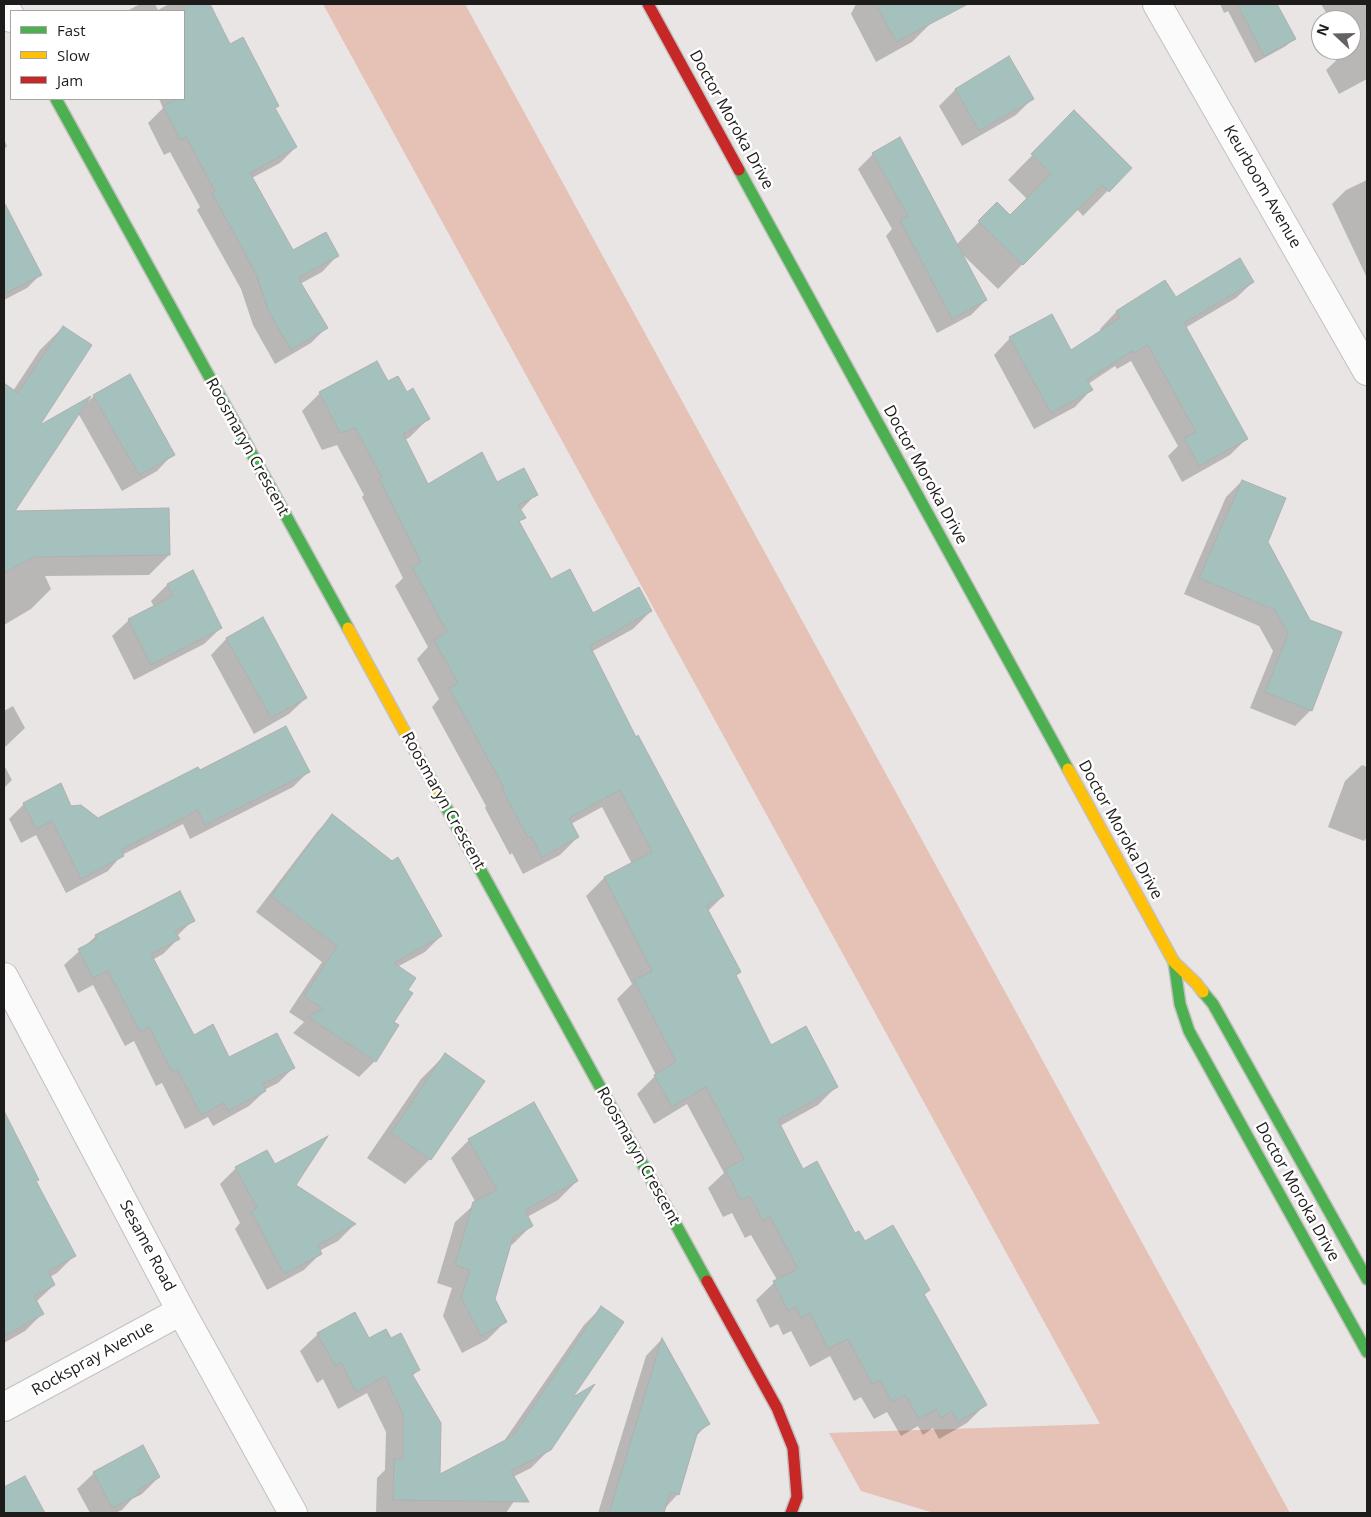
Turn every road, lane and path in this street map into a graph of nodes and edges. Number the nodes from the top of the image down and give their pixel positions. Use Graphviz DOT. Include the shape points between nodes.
graph roads {
  1 [pos="4,4"];
  2 [pos="648,4"];
  3 [pos="1157,4"];
  4 [pos="10,16"];
  5 [pos="57,100"];
  6 [pos="1367,370"];
  7 [pos="1174,962"];
  8 [pos="4,977"];
  9 [pos="1367,1279"];
  10 [pos="181,1311"];
  11 [pos="1367,1352"];
  12 [pos="4,1408"];
  13 [pos="293,1513"];
  14 [pos="791,1513"];
  1 -- 4 [label="street"];
  2 -- 7 [label="main road, Doctor Moroka Drive"];
  3 -- 6 [label="street, Keurboom Avenue"];
  5 -- 14 [label="main road, Roosmaryn Crescent" via="777,1408 793,1448 797,1496"];
  7 -- 9 [label="main road, Doctor Moroka Drive" via="1212,1004"];
  7 -- 11 [label="main road, Doctor Moroka Drive" via="1180,1004 1189,1031"];
  8 -- 10 [label="street, Sesame Road"];
  10 -- 12 [label="street, Rockspray Avenue"];
  10 -- 13 [label="street, Sesame Road"];
}
